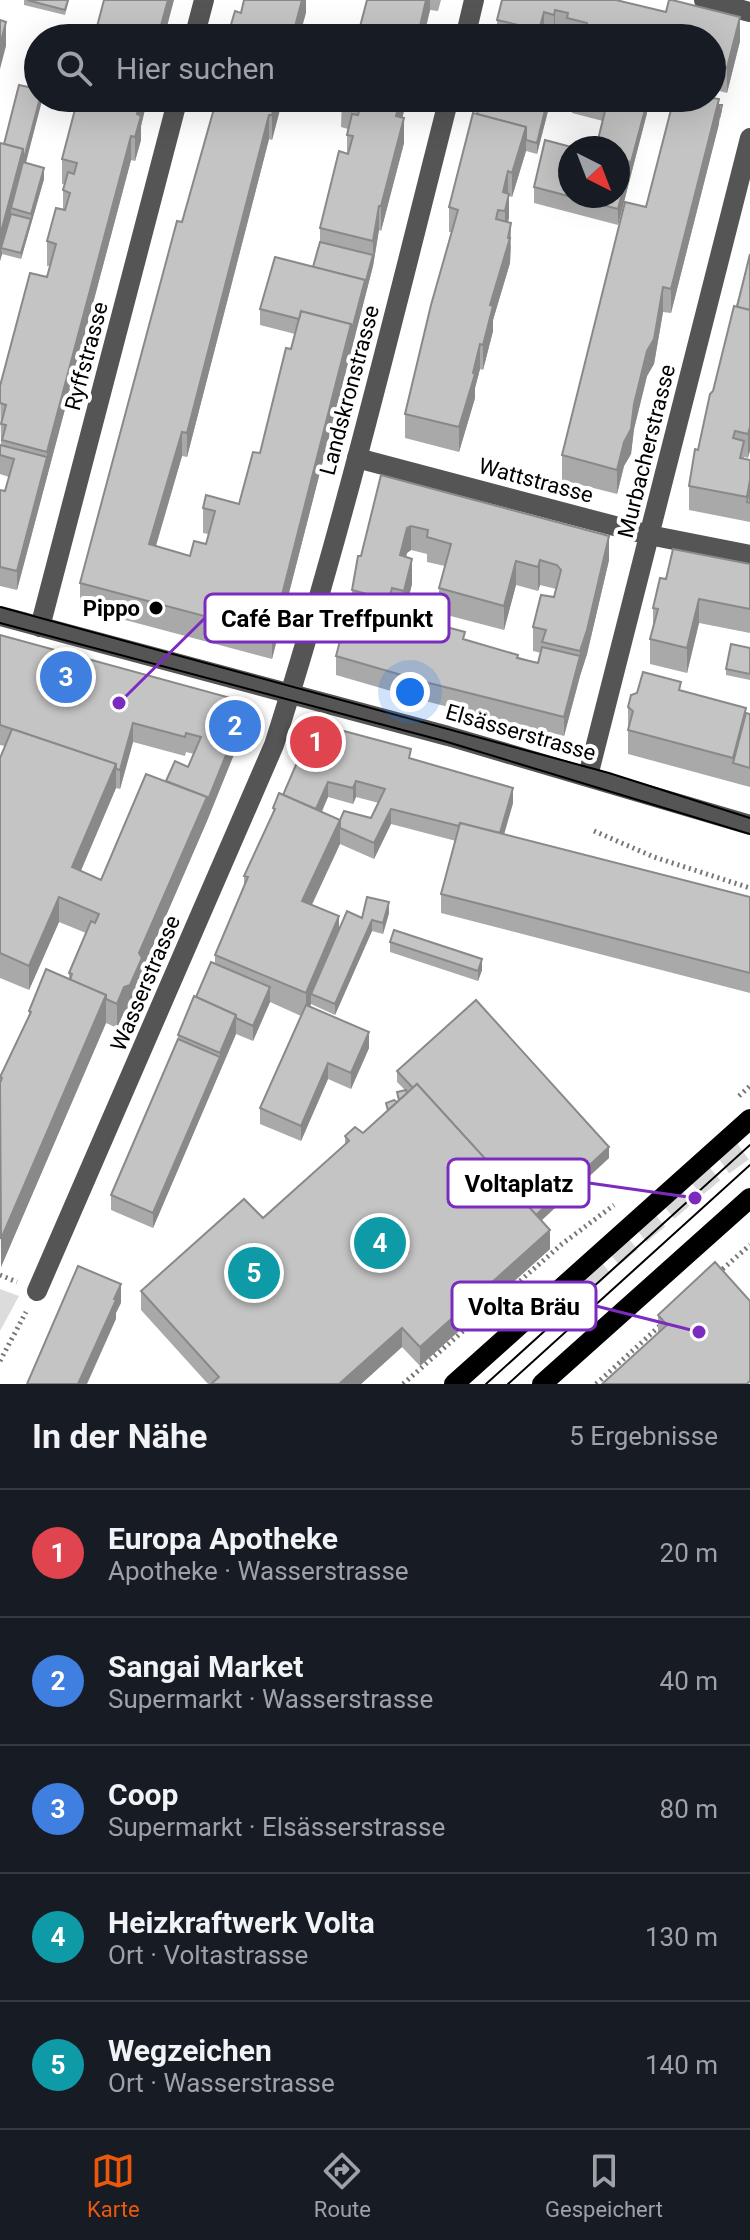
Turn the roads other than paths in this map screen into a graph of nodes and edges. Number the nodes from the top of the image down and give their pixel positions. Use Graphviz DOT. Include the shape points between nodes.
graph roads {
  1 [pos="204,0"];
  2 [pos="474,0"];
  3 [pos="704,0"];
  4 [pos="750,12"];
  5 [pos="198,24"];
  6 [pos="468,24"];
  7 [pos="174,112"];
  8 [pos="445,112"];
  9 [pos="750,138"];
  10 [pos="357,458"];
  11 [pos="649,535"];
  12 [pos="750,555"];
  13 [pos="0,616"];
  14 [pos="40,627"];
  15 [pos="291,693"];
  16 [pos="588,776"];
  17 [pos="750,825"];
  18 [pos="750,1119"];
  19 [pos="750,1198"];
  20 [pos="37,1291"];
  21 [pos="454,1384"];
  22 [pos="542,1384"];
  1 -- 5 [label="street"];
  2 -- 6 [label="street"];
  3 -- 4 [label="street"];
  7 -- 14 [label="street, Ryffstrasse"];
  8 -- 10 [label="street, Landskronstrasse"];
  9 -- 11 [label="street, Murbacherstrasse"];
  10 -- 11 [label="street, Wattstrasse"];
  10 -- 15 [label="street, Landskronstrasse"];
  11 -- 12 [label="street, Wattstrasse"];
  11 -- 16 [label="street, Murbacherstrasse"];
  13 -- 14 [label="street, Elsässerstrasse"];
  14 -- 15 [label="street, Elsässerstrasse"];
  15 -- 16 [label="street, Elsässerstrasse"];
  15 -- 20 [label="street, Wasserstrasse" via="274,745"];
  16 -- 17 [label="street, Elsässerstrasse"];
  18 -- 21 [label="main road"];
  19 -- 22 [label="main road"];
}
